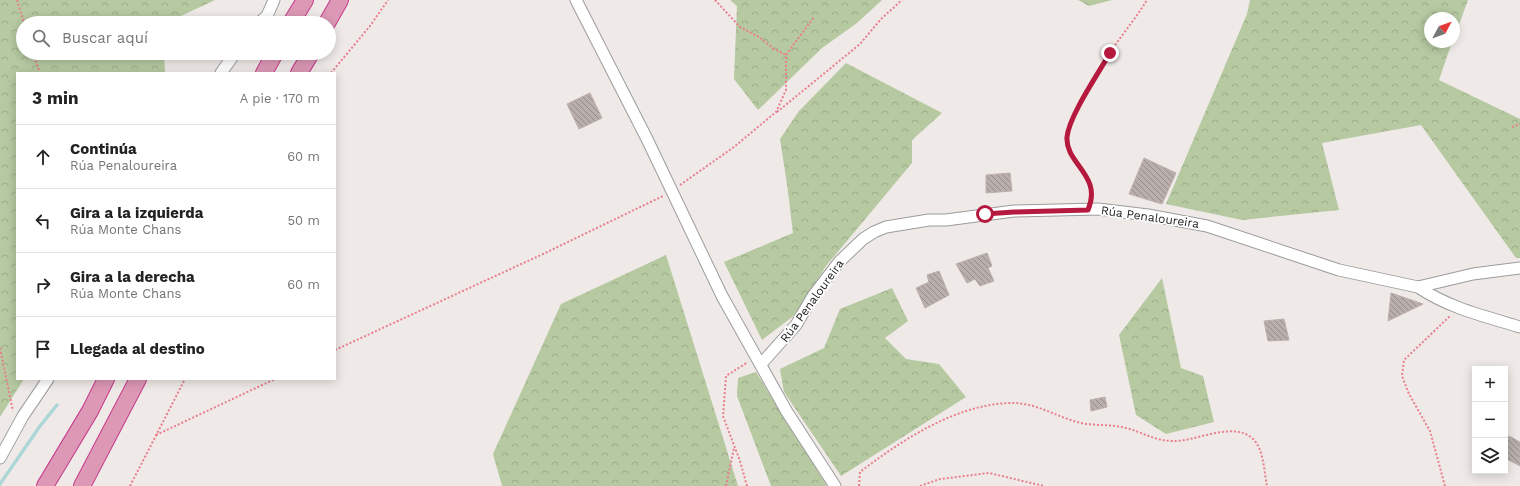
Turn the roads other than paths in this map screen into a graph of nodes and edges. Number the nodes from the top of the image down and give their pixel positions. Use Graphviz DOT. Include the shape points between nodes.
graph roads {
  1 [pos="274,0"];
  2 [pos="305,0"];
  3 [pos="340,0"];
  4 [pos="576,0"];
  5 [pos="267,16"];
  6 [pos="295,16"];
  7 [pos="331,16"];
  8 [pos="231,60"];
  9 [pos="271,60"];
  10 [pos="306,60"];
  11 [pos="222,72"];
  12 [pos="265,72"];
  13 [pos="300,72"];
  14 [pos="1520,268"];
  15 [pos="1418,287"];
  16 [pos="1520,327"];
  17 [pos="759,360"];
  18 [pos="47,380"];
  19 [pos="106,380"];
  20 [pos="137,380"];
  21 [pos="0,458"];
  22 [pos="45,486"];
  23 [pos="82,486"];
  24 [pos="834,486"];
  1 -- 5 [label="street"];
  2 -- 6 [label="highway"];
  3 -- 7 [label="highway"];
  4 -- 17 [label="street" via="722,296"];
  8 -- 11 [label="street"];
  9 -- 12 [label="highway"];
  10 -- 13 [label="highway"];
  14 -- 15 [label="street, Rúa Penaloureira" via="1473,274"];
  15 -- 16 [label="street" via="1432,297 1458,309"];
  15 -- 17 [label="street, Rúa Penaloureira" via="1339,270 1207,226 1148,215 1088,210 1014,212 929,220 874,232 839,262 813,296 796,326"];
  17 -- 24 [label="street" via="787,412"];
  18 -- 21 [label="street" via="23,416"];
  19 -- 22 [label="highway"];
  20 -- 23 [label="highway"];
}
